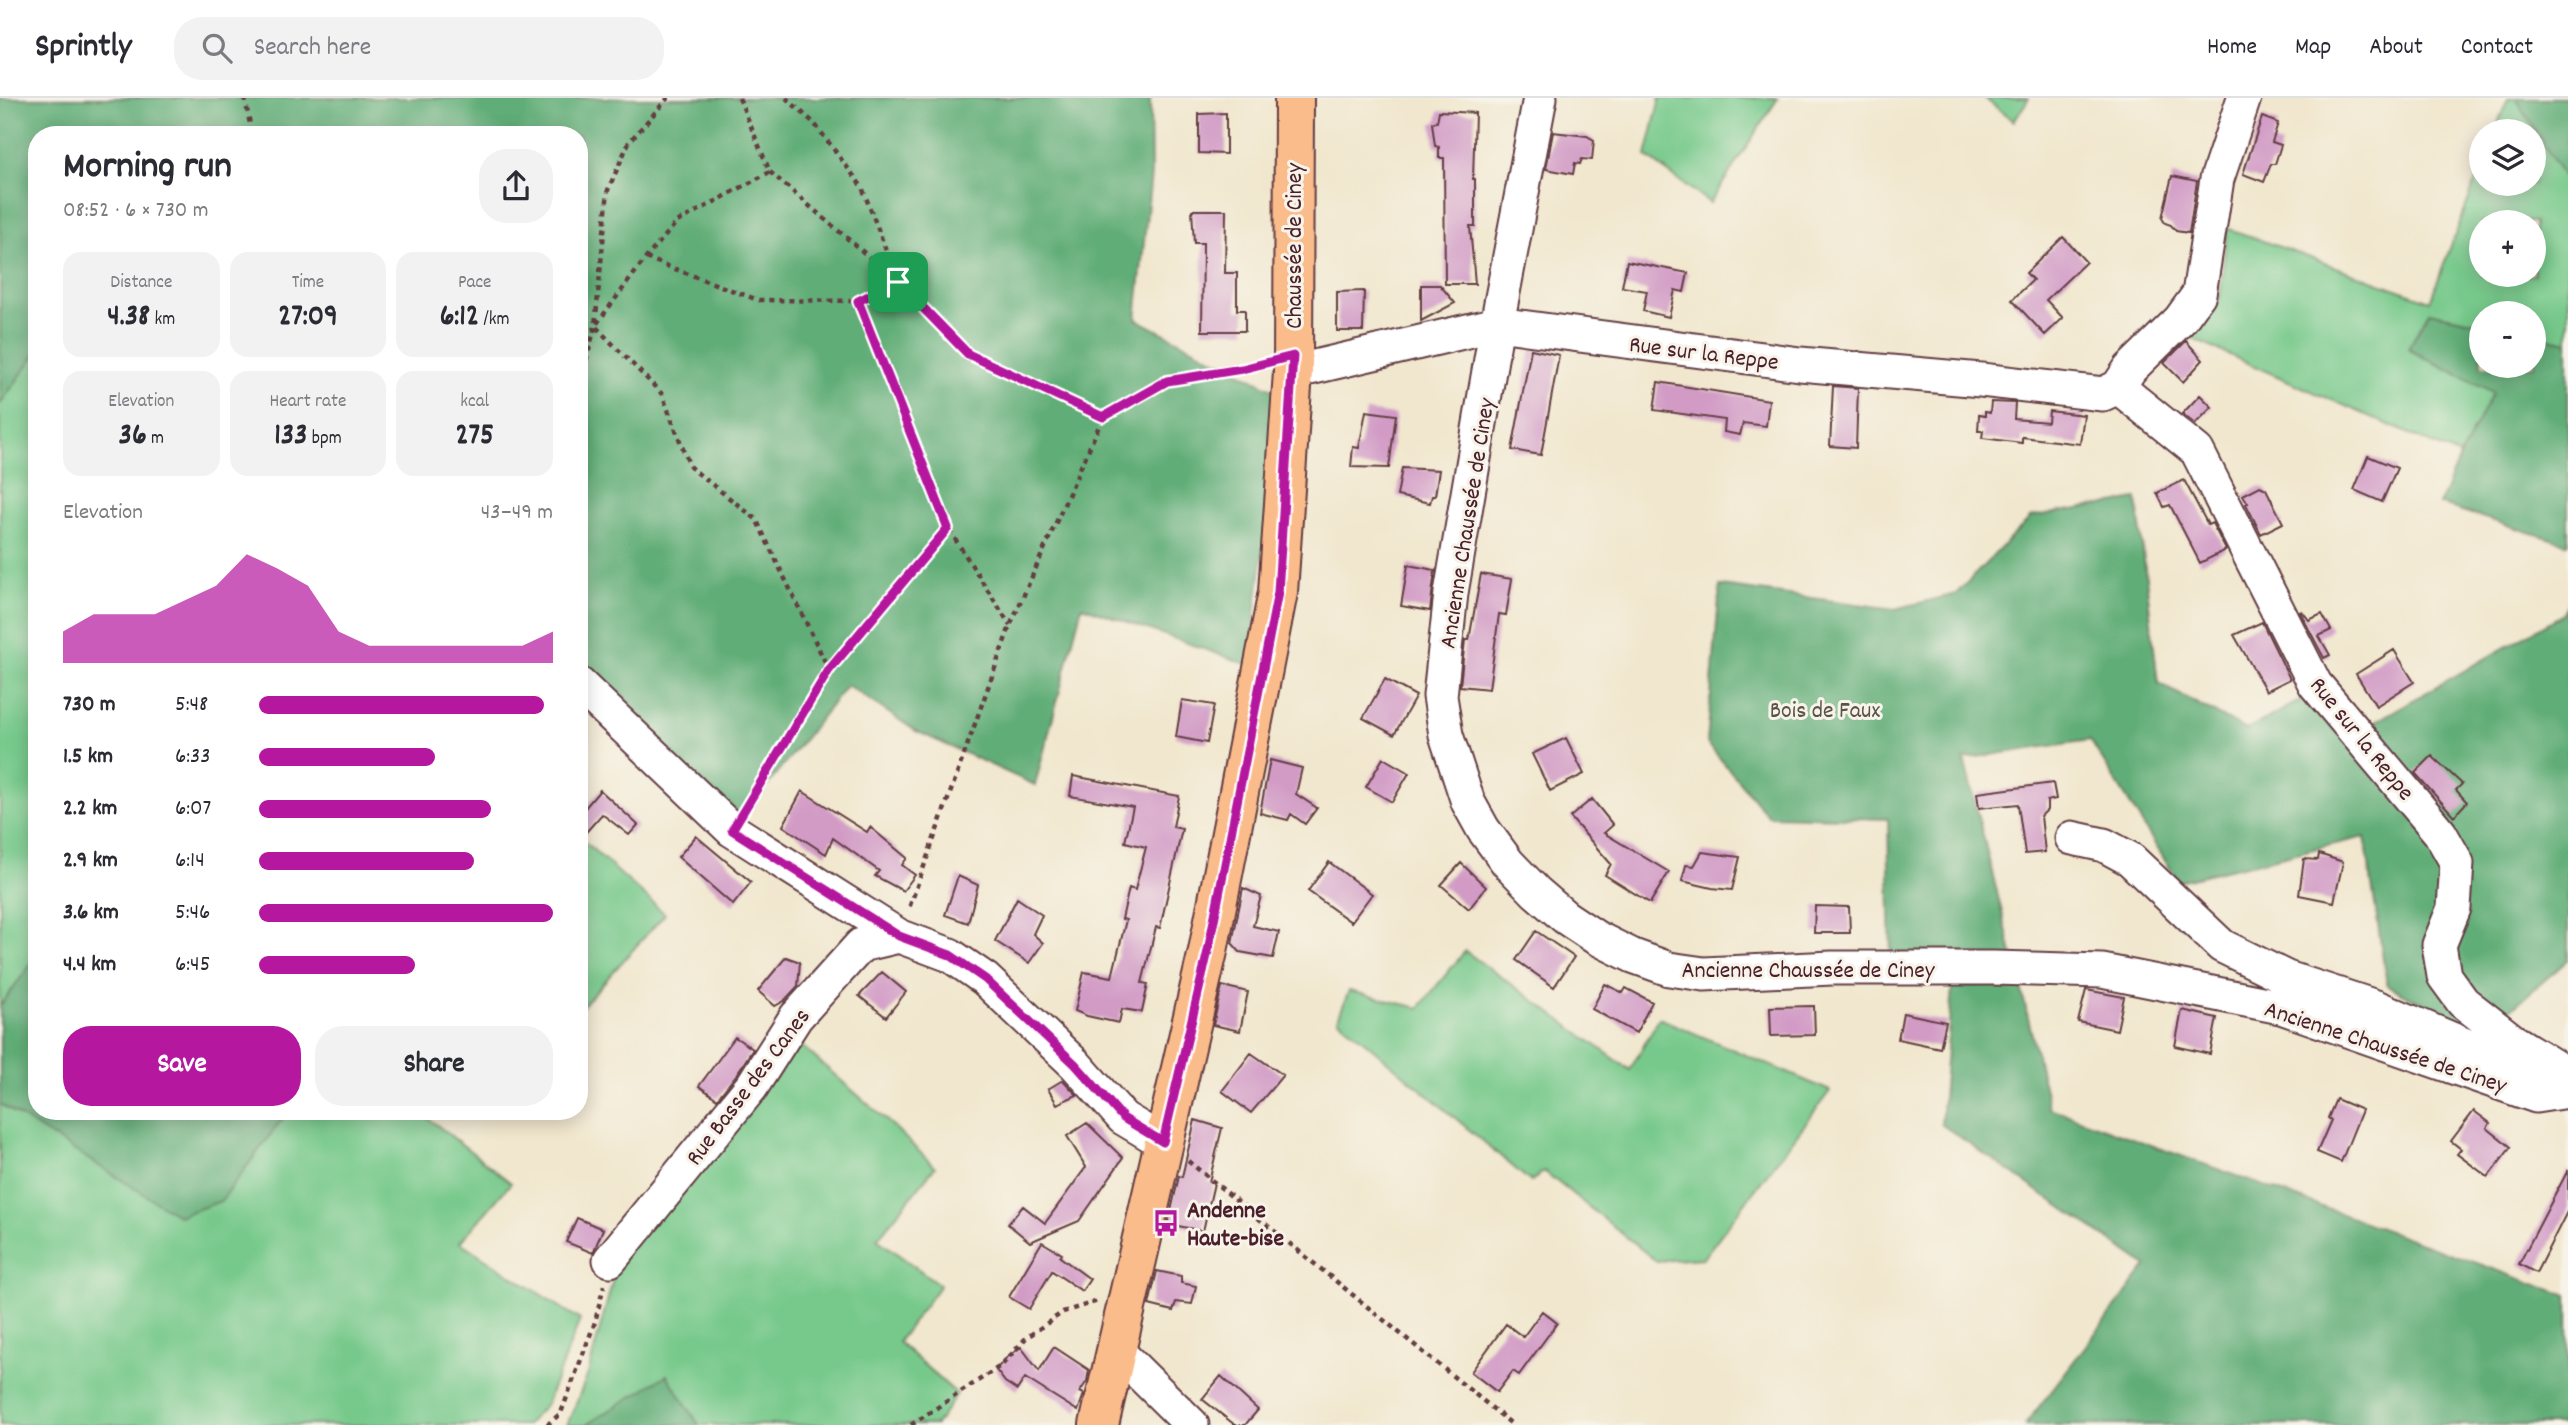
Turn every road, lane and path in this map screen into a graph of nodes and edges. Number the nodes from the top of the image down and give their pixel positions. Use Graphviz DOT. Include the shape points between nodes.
graph roads {
  1 [pos="246,98"];
  2 [pos="670,98"];
  3 [pos="738,98"];
  4 [pos="786,98"];
  5 [pos="1294,98"];
  6 [pos="1539,98"];
  7 [pos="2244,98"];
  8 [pos="251,126"];
  9 [pos="770,172"];
  10 [pos="646,258"];
  11 [pos="898,282"];
  12 [pos="858,301"];
  13 [pos="1497,324"];
  14 [pos="595,326"];
  15 [pos="588,354"];
  16 [pos="1293,364"];
  17 [pos="2118,387"];
  18 [pos="1103,417"];
  19 [pos="948,528"];
  20 [pos="1010,626"];
  21 [pos="829,670"];
  22 [pos="588,693"];
  23 [pos="732,830"];
  24 [pos="2072,838"];
  25 [pos="899,936"];
  26 [pos="2568,1075"];
  27 [pos="2552,1093"];
  28 [pos="1163,1142"];
  29 [pos="610,1260"];
  30 [pos="1129,1292"];
  31 [pos="1116,1350"];
  32 [pos="547,1425"];
  33 [pos="911,1425"];
  34 [pos="1099,1425"];
  35 [pos="1192,1425"];
  36 [pos="1513,1425"];
  1 -- 8 [label="path"];
  2 -- 14 [label="path" via="629,142 608,190"];
  3 -- 9 [label="path"];
  4 -- 11 [label="path" via="814,123 862,187"];
  5 -- 16 [label="main road, Chaussée de Ciney"];
  6 -- 13 [label="street, Ancienne Chaussée de Ciney"];
  7 -- 17 [label="street" via="2217,178 2199,294"];
  9 -- 10 [label="path" via="677,222"];
  9 -- 11 [label="path"];
  10 -- 12 [label="path" via="758,300"];
  10 -- 14 [label="path"];
  11 -- 12 [label="path"];
  11 -- 18 [label="path" via="968,354"];
  12 -- 19 [label="path"];
  13 -- 16 [label="street, Rue sur la Reppe"];
  13 -- 17 [label="street, Rue sur la Reppe" via="1800,364 2103,394"];
  13 -- 27 [label="street, Ancienne Chaussée de Ciney" via="1451,593 1440,696 1457,770 1483,829 1508,863 1565,917 1633,956 1668,969 1704,974 1832,968 2102,971 2281,1007"];
  14 -- 15 [label="path"];
  14 -- 21 [label="path" via="662,394 690,467 756,519"];
  16 -- 18 [label="path" via="1167,381"];
  16 -- 28 [label="main road, Chaussée de Ciney" via="1278,592 1208,951"];
  17 -- 26 [label="street, Rue sur la Reppe" via="2197,451 2315,684 2441,833 2457,863 2454,908 2439,945 2444,976 2463,1002"];
  18 -- 20 [label="path"];
  19 -- 20 [label="path"];
  19 -- 21 [label="path"];
  20 -- 25 [label="path"];
  21 -- 23 [label="path"];
  22 -- 23 [label="street"];
  23 -- 25 [label="street"];
  24 -- 27 [label="street, Ancienne Chaussée de Ciney" via="2104,845 2130,859 2222,946 2287,978 2376,1007 2531,1073"];
  25 -- 28 [label="street" via="950,955 985,979 1075,1064 1123,1118"];
  25 -- 29 [label="street, Rue Basse des Canes" via="861,945 796,1017 751,1086"];
  28 -- 30 [label="main road, Chaussée de Ciney"];
  28 -- 36 [label="path"];
  29 -- 32 [label="path" via="589,1341 561,1413"];
  30 -- 31 [label="main road, Chaussée de Ciney"];
  30 -- 33 [label="path" via="1063,1312 1026,1338 993,1371"];
  31 -- 34 [label="main road, Chaussée de Ciney"];
  31 -- 35 [label="street"];
}
